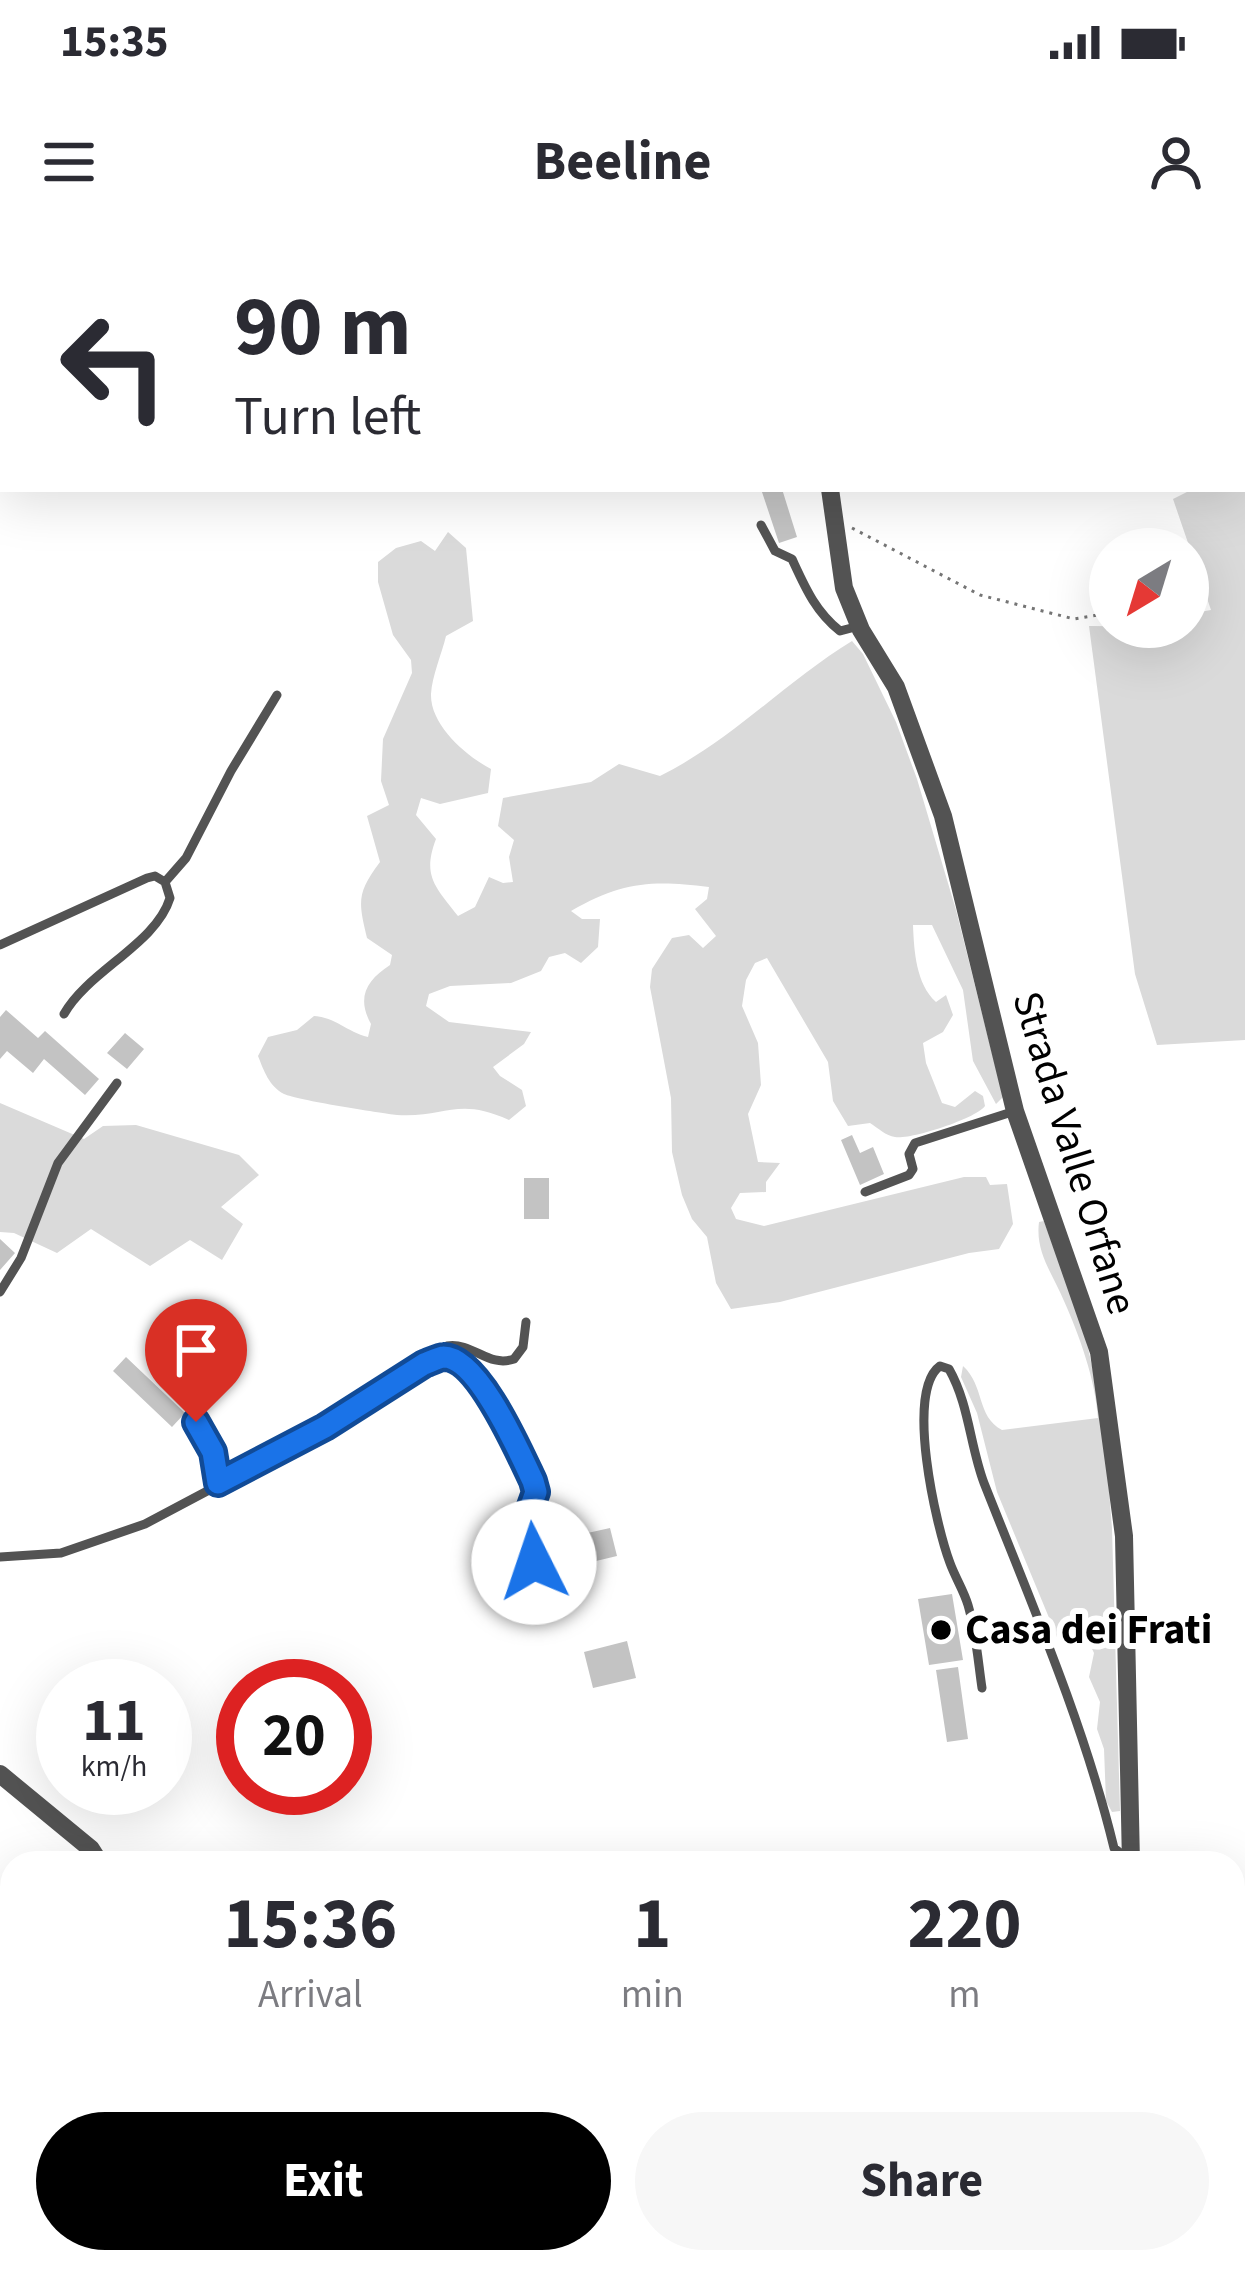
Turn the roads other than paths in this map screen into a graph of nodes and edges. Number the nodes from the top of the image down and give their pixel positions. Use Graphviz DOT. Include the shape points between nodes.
graph roads {
  1 [pos="830,492"];
  2 [pos="761,525"];
  3 [pos="859,626"];
  4 [pos="278,695"];
  5 [pos="164,882"];
  6 [pos="0,945"];
  7 [pos="64,1014"];
  8 [pos="117,1083"];
  9 [pos="1015,1111"];
  10 [pos="865,1192"];
  11 [pos="0,1292"];
  12 [pos="526,1322"];
  13 [pos="440,1357"];
  14 [pos="196,1422"];
  15 [pos="218,1483"];
  16 [pos="0,1558"];
  17 [pos="544,1612"];
  18 [pos="982,1688"];
  19 [pos="0,1774"];
  20 [pos="92,1851"];
  21 [pos="1118,1851"];
  22 [pos="1131,1851"];
  1 -- 3 [label="street, Strada Valle Orfane" via="844,588"];
  2 -- 3 [label="lane" via="775,551 792,559 823,616 840,631"];
  3 -- 9 [label="street, Strada Valle Orfane" via="896,687 943,817"];
  4 -- 5 [label="lane" via="186,858"];
  5 -- 6 [label="lane" via="147,878"];
  5 -- 7 [label="lane" via="170,898 160,918"];
  8 -- 11 [label="lane" via="58,1163"];
  9 -- 10 [label="lane" via="915,1143 909,1175"];
  9 -- 22 [label="street, Strada Valle Orfane" via="1099,1352 1124,1536"];
  12 -- 13 [label="lane" via="514,1359 496,1361 459,1344"];
  13 -- 15 [label="lane"];
  13 -- 17 [label="lane" via="482,1386 533,1481 526,1520"];
  14 -- 15 [label="lane"];
  15 -- 16 [label="lane" via="96,1543"];
  18 -- 21 [label="lane" via="968,1604 938,1520 923,1424 928,1380 940,1366 957,1384 982,1478"];
  19 -- 20 [label="street"];
}
